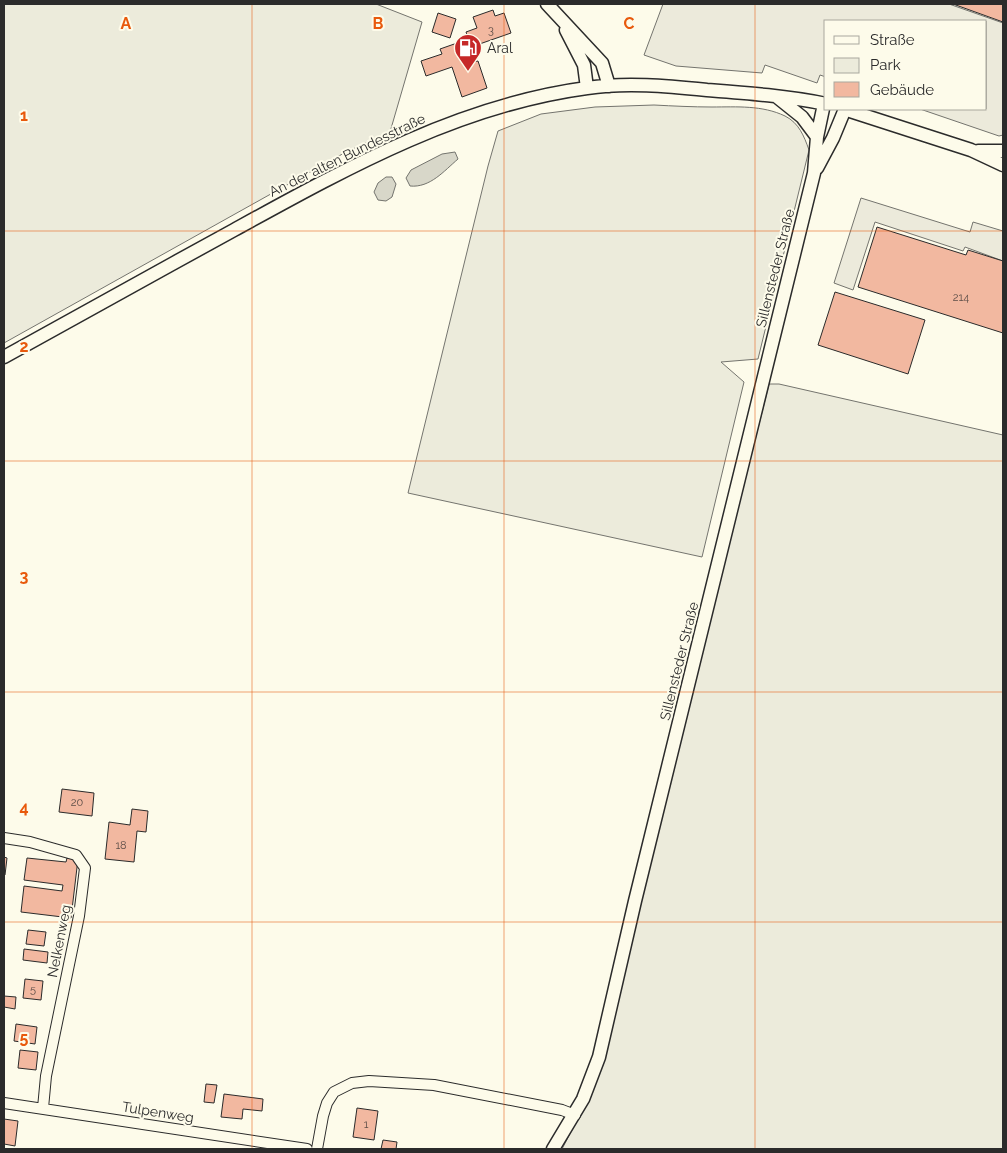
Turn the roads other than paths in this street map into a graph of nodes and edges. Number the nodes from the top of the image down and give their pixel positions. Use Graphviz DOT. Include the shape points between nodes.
graph roads {
  1 [pos="551,8"];
  2 [pos="609,86"];
  3 [pos="587,88"];
  4 [pos="776,96"];
  5 [pos="824,104"];
  6 [pos="824,108"];
  7 [pos="844,110"];
  8 [pos="847,110"];
  9 [pos="817,137"];
  10 [pos="971,150"];
  11 [pos="1003,151"];
  12 [pos="1003,166"];
  13 [pos="814,173"];
  14 [pos="4,357"];
  15 [pos="4,838"];
  16 [pos="4,1103"];
  17 [pos="42,1108"];
  18 [pos="575,1115"];
  19 [pos="307,1149"];
  20 [pos="317,1149"];
  21 [pos="554,1149"];
  1 -- 2 [label="street" via="602,63"];
  1 -- 3 [label="street" via="584,65"];
  2 -- 3 [label="street, An der alten Bundesstraße"];
  2 -- 4 [label="street, An der alten Bundesstraße" via="673,87"];
  3 -- 14 [label="street, An der alten Bundesstraße" via="537,97 475,115 382,152 323,180"];
  4 -- 5 [label="street, An der alten Bundesstraße"];
  4 -- 9 [label="street" via="802,118"];
  6 -- 9 [label="street, Sillensteder Straße"];
  7 -- 13 [label="street, Sillensteder Straße"];
  8 -- 10 [label="street"];
  9 -- 13 [label="street, Sillensteder Straße"];
  10 -- 11 [label="street"];
  10 -- 12 [label="street"];
  13 -- 18 [label="street, Sillensteder Straße" via="599,1057"];
  15 -- 17 [label="street, Nelkenweg" via="76,855 85,868 79,916"];
  16 -- 17 [label="street, Tulpenweg"];
  17 -- 19 [label="street, Tulpenweg"];
  18 -- 20 [label="street" via="434,1085 352,1083 334,1092 328,1103"];
  18 -- 21 [label="street, Sillensteder Straße"];
}
